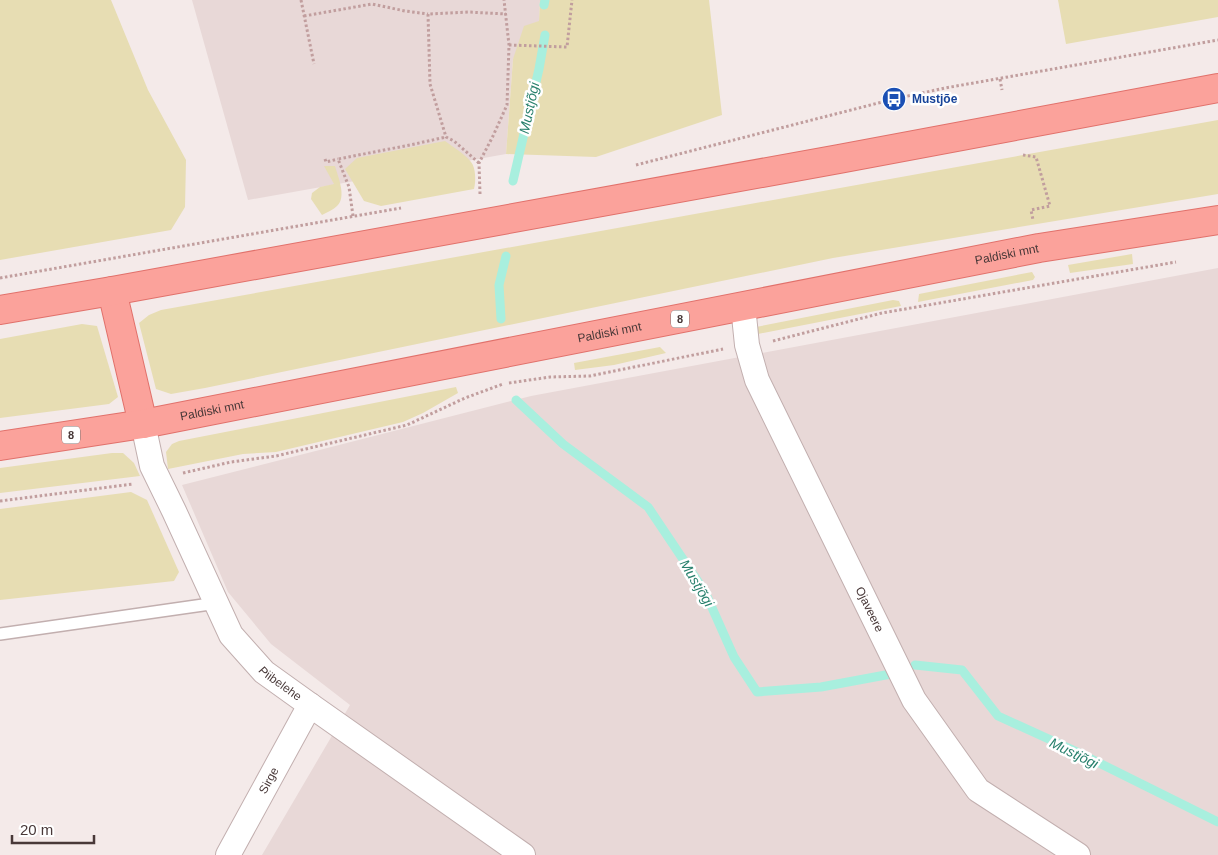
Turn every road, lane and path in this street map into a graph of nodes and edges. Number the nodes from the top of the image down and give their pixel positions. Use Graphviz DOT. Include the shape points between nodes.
graph roads {
  1 [pos="301,0"];
  2 [pos="504,0"];
  3 [pos="572,0"];
  4 [pos="428,14"];
  5 [pos="506,14"];
  6 [pos="304,16"];
  7 [pos="1218,40"];
  8 [pos="509,45"];
  9 [pos="314,64"];
  10 [pos="1000,79"];
  11 [pos="1218,88"];
  12 [pos="1002,90"];
  13 [pos="446,137"];
  14 [pos="1021,154"];
  15 [pos="325,159"];
  16 [pos="338,159"];
  17 [pos="479,163"];
  18 [pos="635,166"];
  19 [pos="471,195"];
  20 [pos="402,208"];
  21 [pos="353,216"];
  22 [pos="1218,220"];
  23 [pos="1034,224"];
  24 [pos="1176,262"];
  25 [pos="0,278"];
  26 [pos="112,291"];
  27 [pos="743,306"];
  28 [pos="0,310"];
  29 [pos="747,345"];
  30 [pos="143,424"];
  31 [pos="0,446"];
  32 [pos="180,474"];
  33 [pos="137,484"];
  34 [pos="0,501"];
  35 [pos="217,603"];
  36 [pos="0,634"];
  37 [pos="310,705"];
  38 [pos="228,855"];
  39 [pos="523,855"];
  40 [pos="1078,855"];
  1 -- 6 [label="path"];
  2 -- 5 [label="path"];
  3 -- 8 [label="path" via="567,47"];
  4 -- 5 [label="path"];
  4 -- 6 [label="path" via="372,4"];
  4 -- 13 [label="path" via="430,84"];
  5 -- 8 [label="path"];
  6 -- 9 [label="path"];
  7 -- 10 [label="path"];
  8 -- 17 [label="path" via="507,105"];
  10 -- 12 [label="path"];
  10 -- 18 [label="path" via="894,100"];
  11 -- 26 [label="main road"];
  13 -- 16 [label="path"];
  13 -- 17 [label="path"];
  14 -- 23 [label="path" via="1036,157 1050,206 1031,210"];
  15 -- 16 [label="path" via="326,162"];
  16 -- 21 [label="path" via="349,187"];
  17 -- 19 [label="path" via="480,194"];
  20 -- 21 [label="path"];
  21 -- 25 [label="path"];
  22 -- 27 [label="main road, Paldiski mnt / 8" via="1039,248"];
  24 -- 29 [label="path" via="882,313"];
  26 -- 28 [label="main road"];
  26 -- 30 [label="main road"];
  27 -- 29 [label="street, Ojaveere"];
  27 -- 30 [label="main road, Paldiski mnt / 8"];
  29 -- 32 [label="path" via="590,376 550,377 503,384 407,425 276,456"];
  29 -- 40 [label="street, Ojaveere" via="757,380 914,700 978,790"];
  30 -- 31 [label="main road, Paldiski mnt / 8"];
  30 -- 35 [label="street, Piibelehe" via="152,466"];
  33 -- 34 [label="path"];
  35 -- 36 [label="lane"];
  35 -- 37 [label="street, Piibelehe" via="231,635 264,672"];
  37 -- 38 [label="street, Sirge"];
  37 -- 39 [label="street, Piibelehe"];
}
